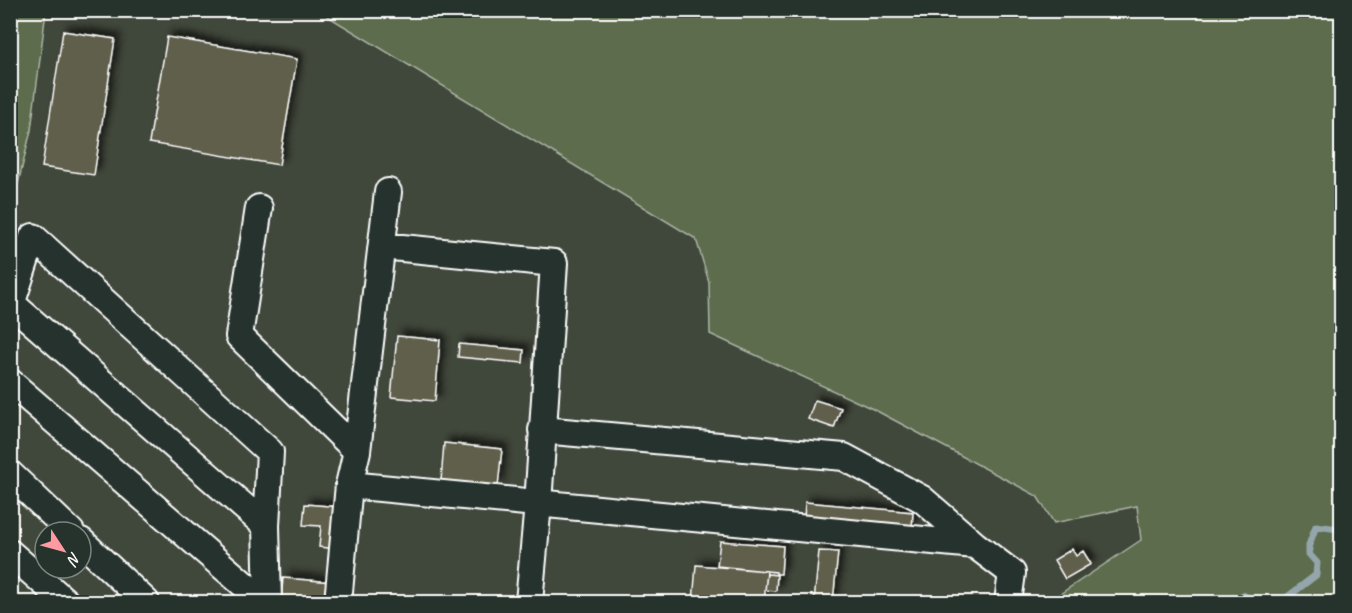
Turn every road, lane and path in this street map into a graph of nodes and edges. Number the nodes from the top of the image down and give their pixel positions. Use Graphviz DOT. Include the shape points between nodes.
graph roads {
  1 [pos="388,192"];
  2 [pos="259,208"];
  3 [pos="382,246"];
  4 [pos="11,306"];
  5 [pos="10,382"];
  6 [pos="542,430"];
  7 [pos="357,451"];
  8 [pos="10,474"];
  9 [pos="349,485"];
  10 [pos="538,504"];
  11 [pos="59,520"];
  12 [pos="266,526"];
  13 [pos="975,545"];
  14 [pos="93,552"];
  15 [pos="10,553"];
  16 [pos="66,603"];
  17 [pos="146,603"];
  18 [pos="266,603"];
  19 [pos="338,603"];
  20 [pos="529,603"];
  21 [pos="1008,603"];
  1 -- 3 [label="lane"];
  2 -- 7 [label="lane" via="239,336"];
  3 -- 6 [label="lane" via="554,263"];
  3 -- 7 [label="lane"];
  4 -- 12 [label="lane"];
  4 -- 12 [label="lane" via="33,237 270,452"];
  5 -- 18 [label="lane"];
  6 -- 10 [label="lane"];
  6 -- 13 [label="lane" via="844,457 922,499"];
  7 -- 9 [label="lane"];
  8 -- 11 [label="lane"];
  9 -- 10 [label="lane"];
  9 -- 19 [label="lane"];
  10 -- 13 [label="lane"];
  10 -- 20 [label="lane"];
  12 -- 18 [label="lane"];
  13 -- 21 [label="lane" via="1012,573"];
  14 -- 17 [label="lane"];
  15 -- 16 [label="lane"];
}
